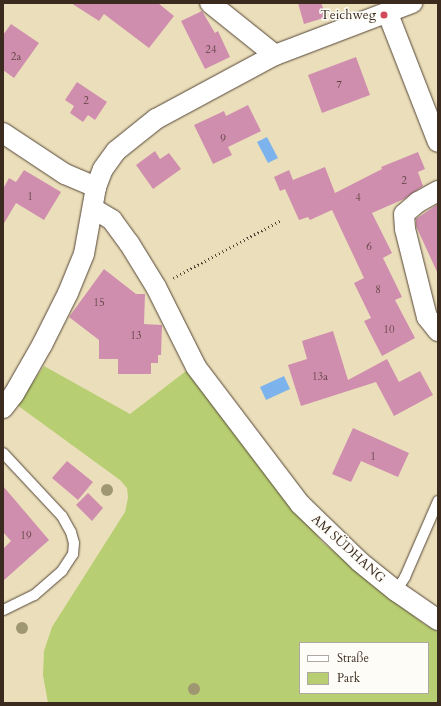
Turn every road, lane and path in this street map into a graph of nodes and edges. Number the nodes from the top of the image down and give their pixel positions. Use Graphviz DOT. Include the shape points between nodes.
graph roads {
  1 [pos="210,3"];
  2 [pos="412,3"];
  3 [pos="388,14"];
  4 [pos="275,55"];
  5 [pos="3,133"];
  6 [pos="438,142"];
  7 [pos="96,187"];
  8 [pos="438,190"];
  9 [pos="94,209"];
  10 [pos="281,220"];
  11 [pos="156,287"];
  12 [pos="438,331"];
  13 [pos="3,408"];
  14 [pos="5,460"];
  15 [pos="438,501"];
  16 [pos="396,591"];
  17 [pos="3,610"];
  18 [pos="438,620"];
  1 -- 4 [label="street"];
  2 -- 3 [label="street"];
  3 -- 4 [label="street"];
  3 -- 6 [label="street"];
  4 -- 7 [label="street" via="156,119 116,151 103,169"];
  5 -- 7 [label="street" via="65,174"];
  7 -- 9 [label="street"];
  8 -- 12 [label="street" via="404,214 405,229 427,317"];
  9 -- 11 [label="street, AM SÜDHANG" via="112,220"];
  9 -- 13 [label="street" via="84,254 68,293 42,345"];
  10 -- 11 [label="path"];
  11 -- 16 [label="street, AM SÜDHANG" via="196,367 269,466 326,531"];
  14 -- 17 [label="lane" via="43,494 62,516 74,543 73,554 62,571 34,595"];
  15 -- 16 [label="lane" via="405,577"];
  16 -- 18 [label="street, AM SÜDHANG"];
}
